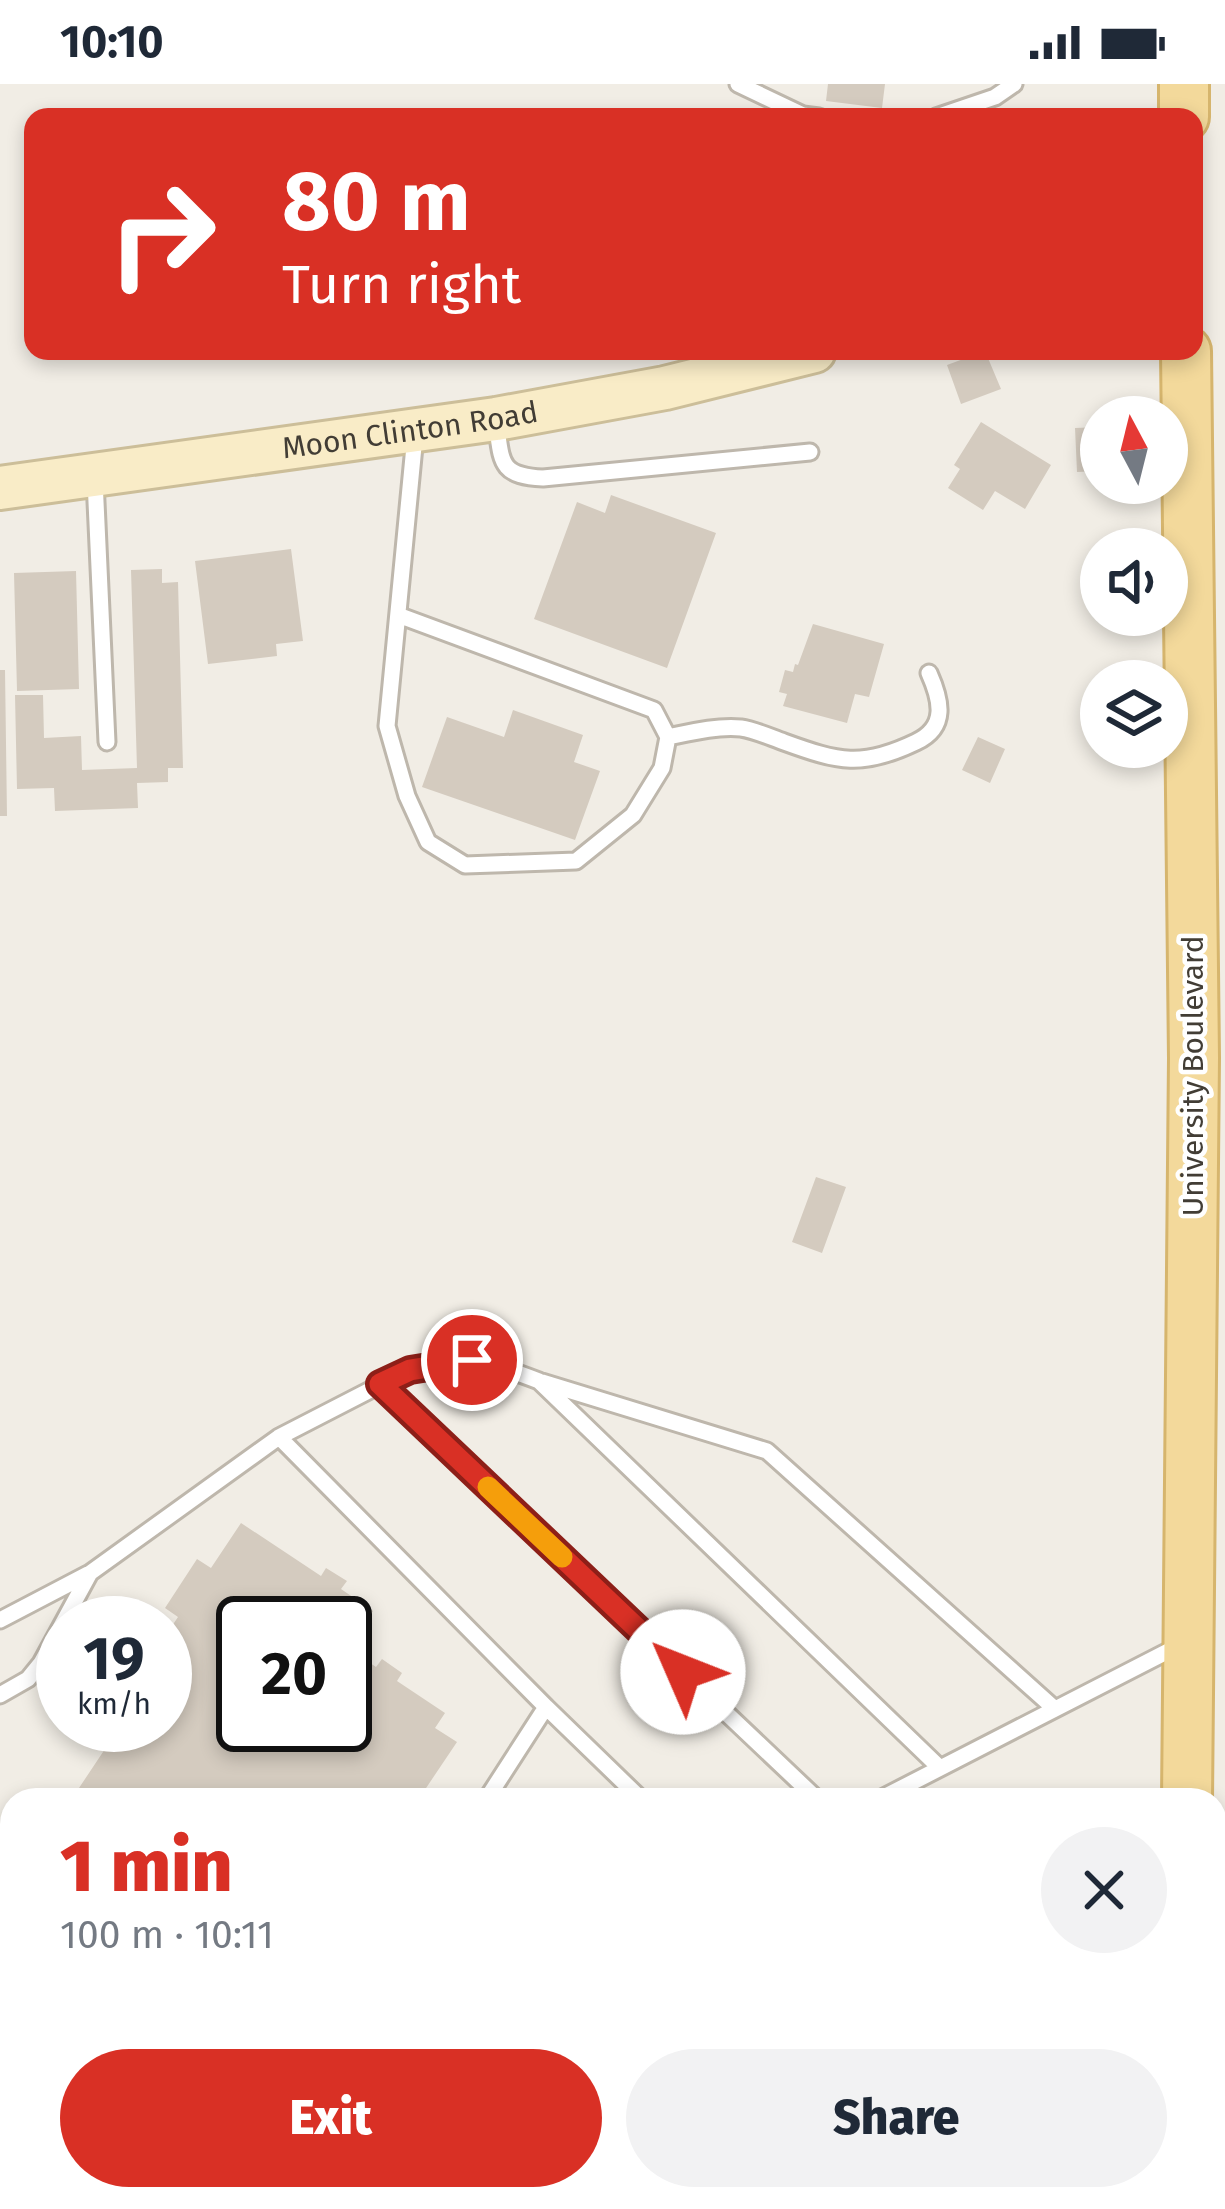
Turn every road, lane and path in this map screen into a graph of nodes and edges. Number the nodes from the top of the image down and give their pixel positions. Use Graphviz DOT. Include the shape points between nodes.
graph roads {
  1 [pos="738,84"];
  2 [pos="1014,84"];
  3 [pos="788,108"];
  4 [pos="963,108"];
  5 [pos="778,360"];
  6 [pos="1186,360"];
  7 [pos="496,419"];
  8 [pos="415,433"];
  9 [pos="810,452"];
  10 [pos="95,476"];
  11 [pos="0,488"];
  12 [pos="398,615"];
  13 [pos="928,673"];
  14 [pos="668,736"];
  15 [pos="106,742"];
  16 [pos="539,1381"];
  17 [pos="380,1384"];
  18 [pos="279,1437"];
  19 [pos="90,1573"];
  20 [pos="0,1620"];
  21 [pos="1190,1640"];
  22 [pos="0,1695"];
  23 [pos="546,1707"];
  24 [pos="1055,1709"];
  25 [pos="940,1768"];
  26 [pos="494,1788"];
  27 [pos="630,1788"];
  28 [pos="805,1788"];
  29 [pos="901,1788"];
  30 [pos="1187,1788"];
  1 -- 3 [label="lane"];
  2 -- 4 [label="lane"];
  5 -- 7 [label="street, Moon Clinton Road"];
  6 -- 21 [label="main road, University Boulevard"];
  7 -- 8 [label="street, Moon Clinton Road"];
  7 -- 9 [label="lane" via="502,461 519,477"];
  8 -- 10 [label="street, Moon Clinton Road"];
  8 -- 12 [label="lane"];
  10 -- 11 [label="street, Moon Clinton Road"];
  10 -- 15 [label="lane"];
  12 -- 14 [label="lane" via="654,710"];
  12 -- 14 [label="lane" via="387,726 428,842 465,865 576,861 633,815 662,768"];
  13 -- 14 [label="lane" via="940,696 939,722 928,736 860,763 746,729"];
  16 -- 17 [label="lane" via="472,1360"];
  16 -- 24 [label="lane" via="767,1451"];
  16 -- 25 [label="lane"];
  17 -- 18 [label="lane"];
  17 -- 28 [label="lane"];
  18 -- 19 [label="lane"];
  18 -- 23 [label="lane"];
  19 -- 20 [label="lane"];
  19 -- 22 [label="lane" via="41,1663"];
  21 -- 24 [label="lane"];
  21 -- 30 [label="main road, University Boulevard"];
  23 -- 26 [label="lane"];
  23 -- 27 [label="lane"];
  24 -- 25 [label="lane"];
  25 -- 29 [label="lane"];
}
